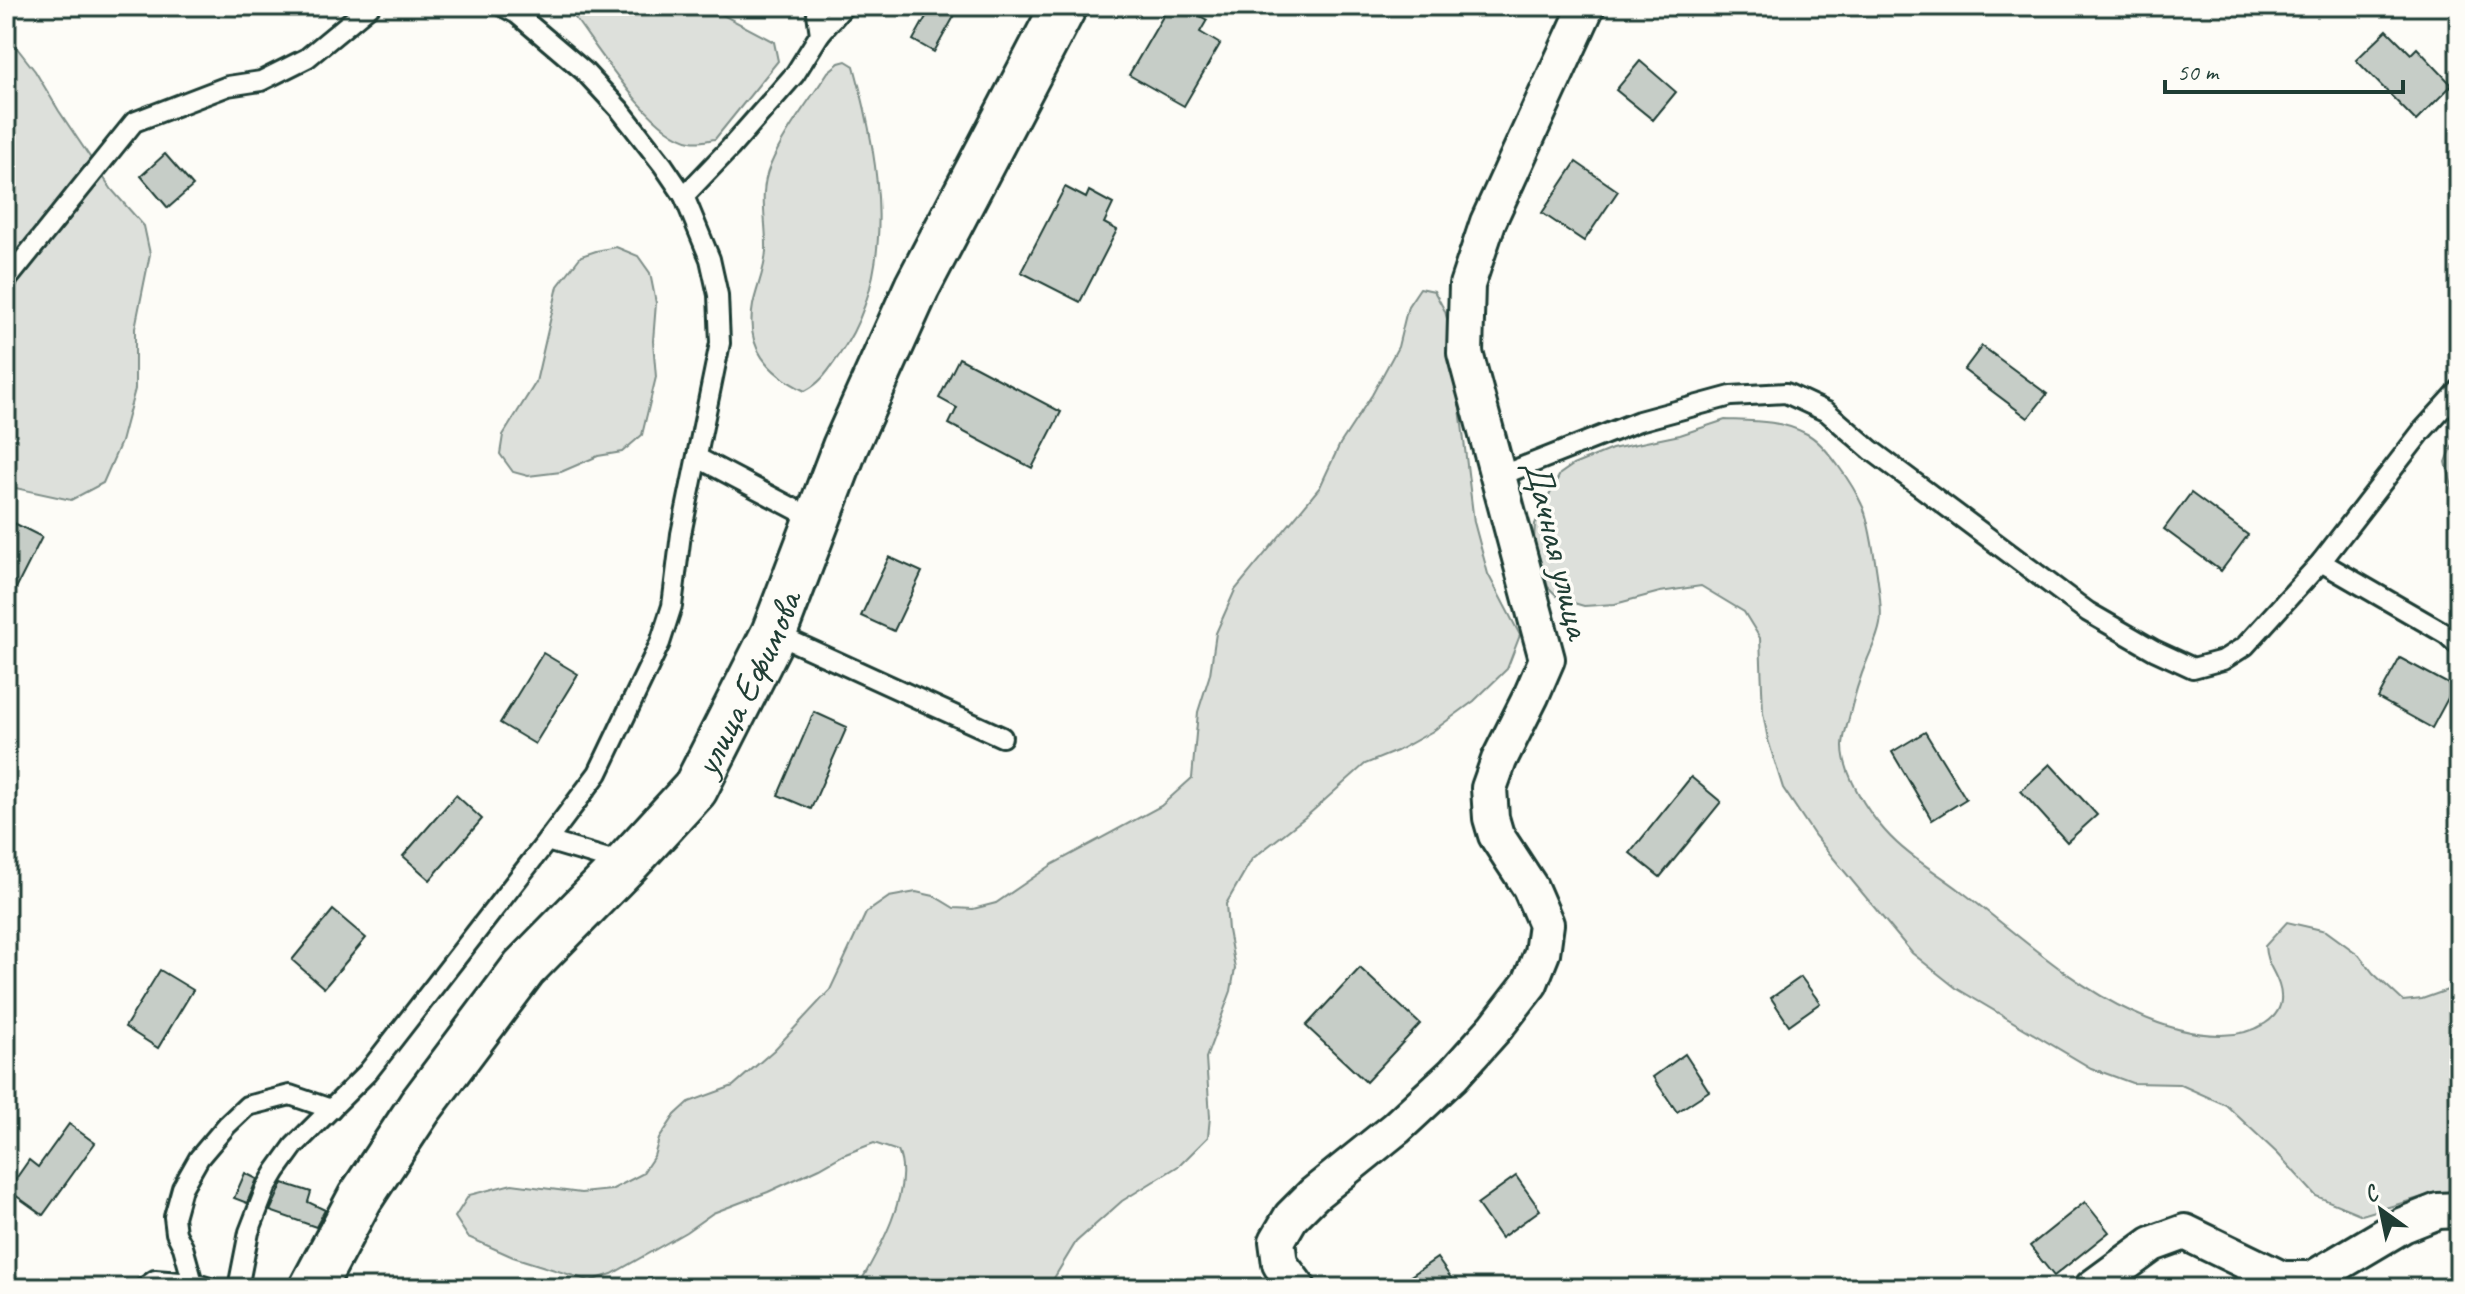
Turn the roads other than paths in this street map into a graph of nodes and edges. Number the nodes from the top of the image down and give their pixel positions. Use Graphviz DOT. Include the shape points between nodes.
graph roads {
  1 [pos="370,6"];
  2 [pos="502,6"];
  3 [pos="816,6"];
  4 [pos="844,6"];
  5 [pos="1064,6"];
  6 [pos="1587,6"];
  7 [pos="820,34"];
  8 [pos="684,196"];
  9 [pos="6,281"];
  10 [pos="2459,390"];
  11 [pos="698,458"];
  12 [pos="1497,477"];
  13 [pos="817,520"];
  14 [pos="2321,562"];
  15 [pos="774,633"];
  16 [pos="2459,646"];
  17 [pos="1002,737"];
  18 [pos="547,841"];
  19 [pos="626,864"];
  20 [pos="331,1109"];
  21 [pos="2459,1210"];
  22 [pos="202,1286"];
  23 [pos="144,1288"];
  24 [pos="238,1288"];
  25 [pos="312,1288"];
  26 [pos="1298,1288"];
  27 [pos="2092,1288"];
  1 -- 9 [label="lane" via="307,58 261,81 228,86 134,122"];
  2 -- 8 [label="lane" via="584,71 643,138"];
  3 -- 7 [label="lane"];
  4 -- 7 [label="lane"];
  5 -- 13 [label="main road, улица Ефимова" via="917,287"];
  6 -- 12 [label="street, Дачная улица" via="1488,222 1467,285 1465,353"];
  7 -- 8 [label="lane" via="795,74"];
  8 -- 11 [label="lane" via="710,259 718,295 720,343"];
  10 -- 14 [label="lane"];
  11 -- 13 [label="lane"];
  11 -- 18 [label="lane" via="672,606 660,643 598,773"];
  12 -- 14 [label="lane" via="1639,421 1731,396 1786,393 1827,412 2088,612 2193,668 2223,660 2245,646"];
  12 -- 26 [label="street, Дачная улица" via="1547,659 1489,788 1491,818 1546,924 1542,953 1530,983 1453,1075 1291,1217 1277,1241 1280,1264"];
  13 -- 15 [label="main road, улица Ефимова"];
  14 -- 16 [label="lane"];
  15 -- 17 [label="lane"];
  15 -- 19 [label="main road, улица Ефимова" via="695,789"];
  18 -- 19 [label="lane"];
  18 -- 20 [label="lane" via="411,1020"];
  19 -- 25 [label="main road, улица Ефимова" via="524,968 420,1107 360,1198"];
  20 -- 22 [label="lane" via="290,1095 247,1106 199,1158 174,1217 176,1233"];
  20 -- 24 [label="lane" via="294,1146 266,1188 249,1232"];
  21 -- 27 [label="street" via="2438,1211 2403,1225 2312,1279 2282,1279 2185,1232 2152,1244"];
  22 -- 23 [label="lane" via="155,1280"];
}
